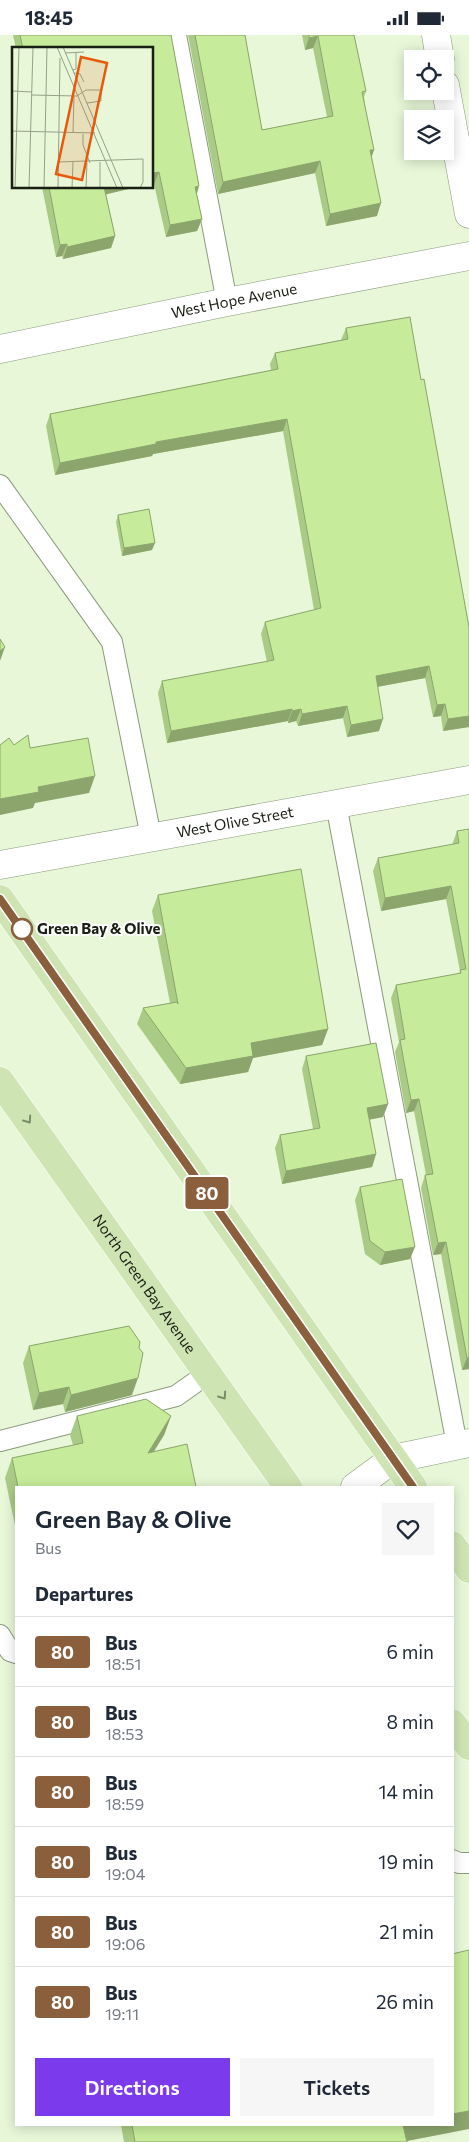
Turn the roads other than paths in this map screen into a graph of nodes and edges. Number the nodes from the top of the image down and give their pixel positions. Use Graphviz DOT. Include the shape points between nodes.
graph roads {
  1 [pos="176,35"];
  2 [pos="436,35"];
  3 [pos="438,50"];
  4 [pos="448,100"];
  5 [pos="469,214"];
  6 [pos="469,256"];
  7 [pos="227,301"];
  8 [pos="0,349"];
  9 [pos="0,485"];
  10 [pos="469,780"];
  11 [pos="336,804"];
  12 [pos="150,837"];
  13 [pos="0,865"];
  14 [pos="0,899"];
  15 [pos="0,1081"];
  16 [pos="207,1374"];
  17 [pos="0,1441"];
  18 [pos="463,1444"];
  19 [pos="393,1459"];
  20 [pos="287,1486"];
  21 [pos="356,1486"];
  22 [pos="412,1486"];
  23 [pos="454,1548"];
  24 [pos="469,1569"];
  25 [pos="0,1635"];
  26 [pos="15,1653"];
  27 [pos="454,1726"];
  28 [pos="469,1746"];
  29 [pos="454,1860"];
  30 [pos="469,1863"];
  1 -- 7 [label="lane"];
  2 -- 3 [label="street"];
  4 -- 5 [label="street"];
  6 -- 7 [label="street, West Hope Avenue"];
  7 -- 8 [label="street, West Hope Avenue"];
  9 -- 12 [label="lane" via="112,642"];
  10 -- 11 [label="street, West Olive Street"];
  11 -- 12 [label="street, West Olive Street"];
  11 -- 18 [label="lane"];
  12 -- 13 [label="street, West Olive Street"];
  14 -- 19 [label="main road"];
  15 -- 16 [label="main road, North Green Bay Avenue, one-way"];
  16 -- 17 [label="lane" via="176,1396"];
  16 -- 20 [label="main road, North Green Bay Avenue, one-way"];
  18 -- 19 [label="street"];
  19 -- 21 [label="street"];
  19 -- 22 [label="main road"];
  23 -- 24 [label="main road"];
  25 -- 26 [label="lane" via="10,1651"];
  27 -- 28 [label="main road"];
  29 -- 30 [label="lane"];
}
